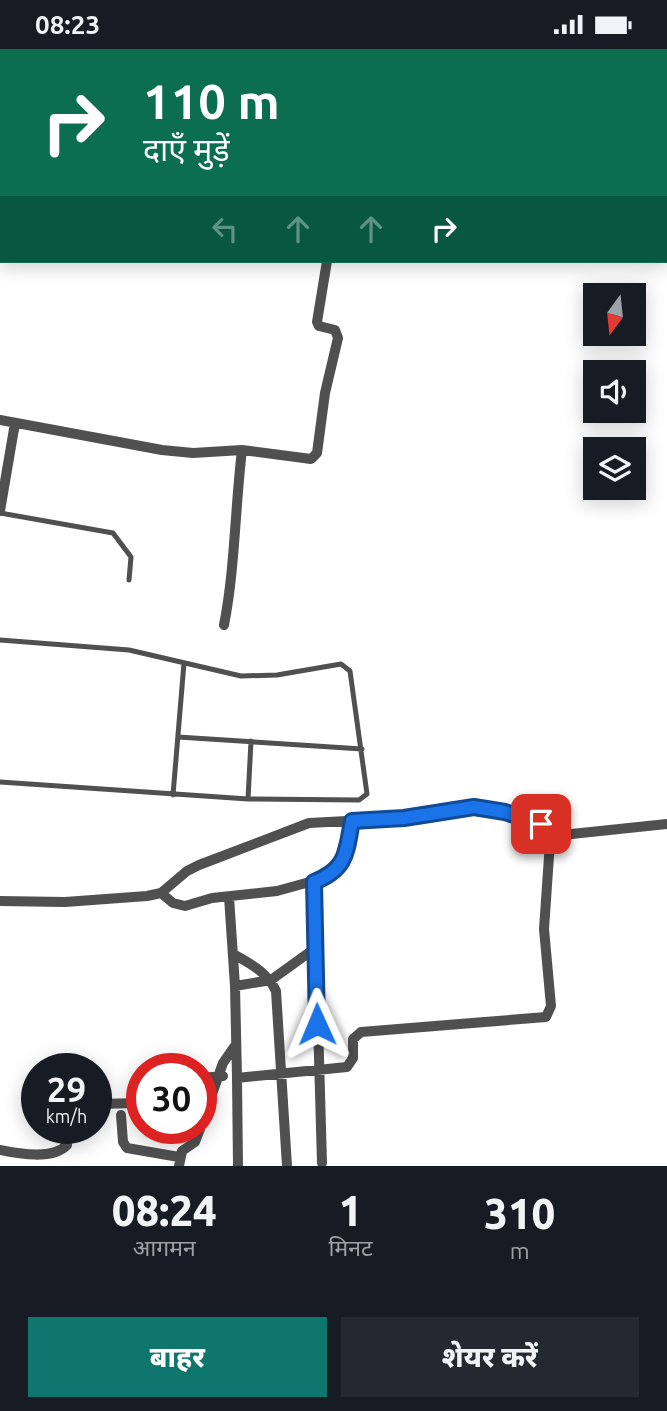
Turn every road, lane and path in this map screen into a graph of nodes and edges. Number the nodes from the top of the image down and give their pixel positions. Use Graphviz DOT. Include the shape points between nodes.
graph roads {
  1 [pos="327,263"];
  2 [pos="0,420"];
  3 [pos="15,423"];
  4 [pos="242,450"];
  5 [pos="0,512"];
  6 [pos="129,580"];
  7 [pos="223,625"];
  8 [pos="0,639"];
  9 [pos="184,663"];
  10 [pos="178,737"];
  11 [pos="251,741"];
  12 [pos="362,749"];
  13 [pos="0,782"];
  14 [pos="173,795"];
  15 [pos="248,799"];
  16 [pos="352,821"];
  17 [pos="667,824"];
  18 [pos="555,836"];
  19 [pos="314,882"];
  20 [pos="161,893"];
  21 [pos="229,897"];
  22 [pos="0,901"];
  23 [pos="314,949"];
  24 [pos="233,954"];
  25 [pos="271,979"];
  26 [pos="235,986"];
  27 [pos="234,1047"];
  28 [pos="318,1069"];
  29 [pos="280,1073"];
  30 [pos="236,1075"];
  31 [pos="218,1077"];
  32 [pos="217,1080"];
  33 [pos="121,1115"];
  34 [pos="67,1144"];
  35 [pos="192,1144"];
  36 [pos="0,1150"];
  37 [pos="179,1162"];
  38 [pos="321,1163"];
  39 [pos="238,1166"];
  40 [pos="287,1166"];
  1 -- 4 [label="street" via="317,322 335,330 338,338 317,453 306,459"];
  2 -- 3 [label="street"];
  3 -- 4 [label="street" via="162,450"];
  3 -- 5 [label="street"];
  4 -- 7 [label="street"];
  5 -- 6 [label="lane" via="107,530 128,549"];
  8 -- 9 [label="lane" via="129,650"];
  9 -- 10 [label="lane"];
  9 -- 12 [label="lane" via="253,676 346,666"];
  10 -- 11 [label="lane"];
  10 -- 14 [label="lane"];
  11 -- 12 [label="lane"];
  11 -- 15 [label="lane"];
  12 -- 15 [label="lane" via="364,798"];
  13 -- 14 [label="lane"];
  14 -- 15 [label="lane"];
  16 -- 18 [label="street" via="474,807 541,824"];
  16 -- 19 [label="street" via="341,865"];
  16 -- 20 [label="street" via="289,829 187,871"];
  17 -- 18 [label="street"];
  18 -- 28 [label="street" via="548,850 544,929 551,1006 546,1017 361,1032 353,1039 351,1063"];
  19 -- 21 [label="street"];
  19 -- 23 [label="street"];
  20 -- 21 [label="street" via="179,905"];
  20 -- 22 [label="street" via="65,902"];
  21 -- 24 [label="street"];
  23 -- 25 [label="street"];
  23 -- 28 [label="street"];
  24 -- 25 [label="street"];
  24 -- 26 [label="street"];
  25 -- 26 [label="street"];
  25 -- 29 [label="street" via="279,1009"];
  26 -- 27 [label="street"];
  27 -- 30 [label="street"];
  27 -- 31 [label="street"];
  28 -- 29 [label="street"];
  28 -- 38 [label="street"];
  29 -- 30 [label="street"];
  29 -- 40 [label="street"];
  30 -- 31 [label="street"];
  30 -- 39 [label="street"];
  31 -- 32 [label="street"];
  33 -- 37 [label="street" via="127,1148"];
  34 -- 36 [label="street" via="58,1152 25,1155"];
  35 -- 37 [label="street" via="182,1151"];
}
